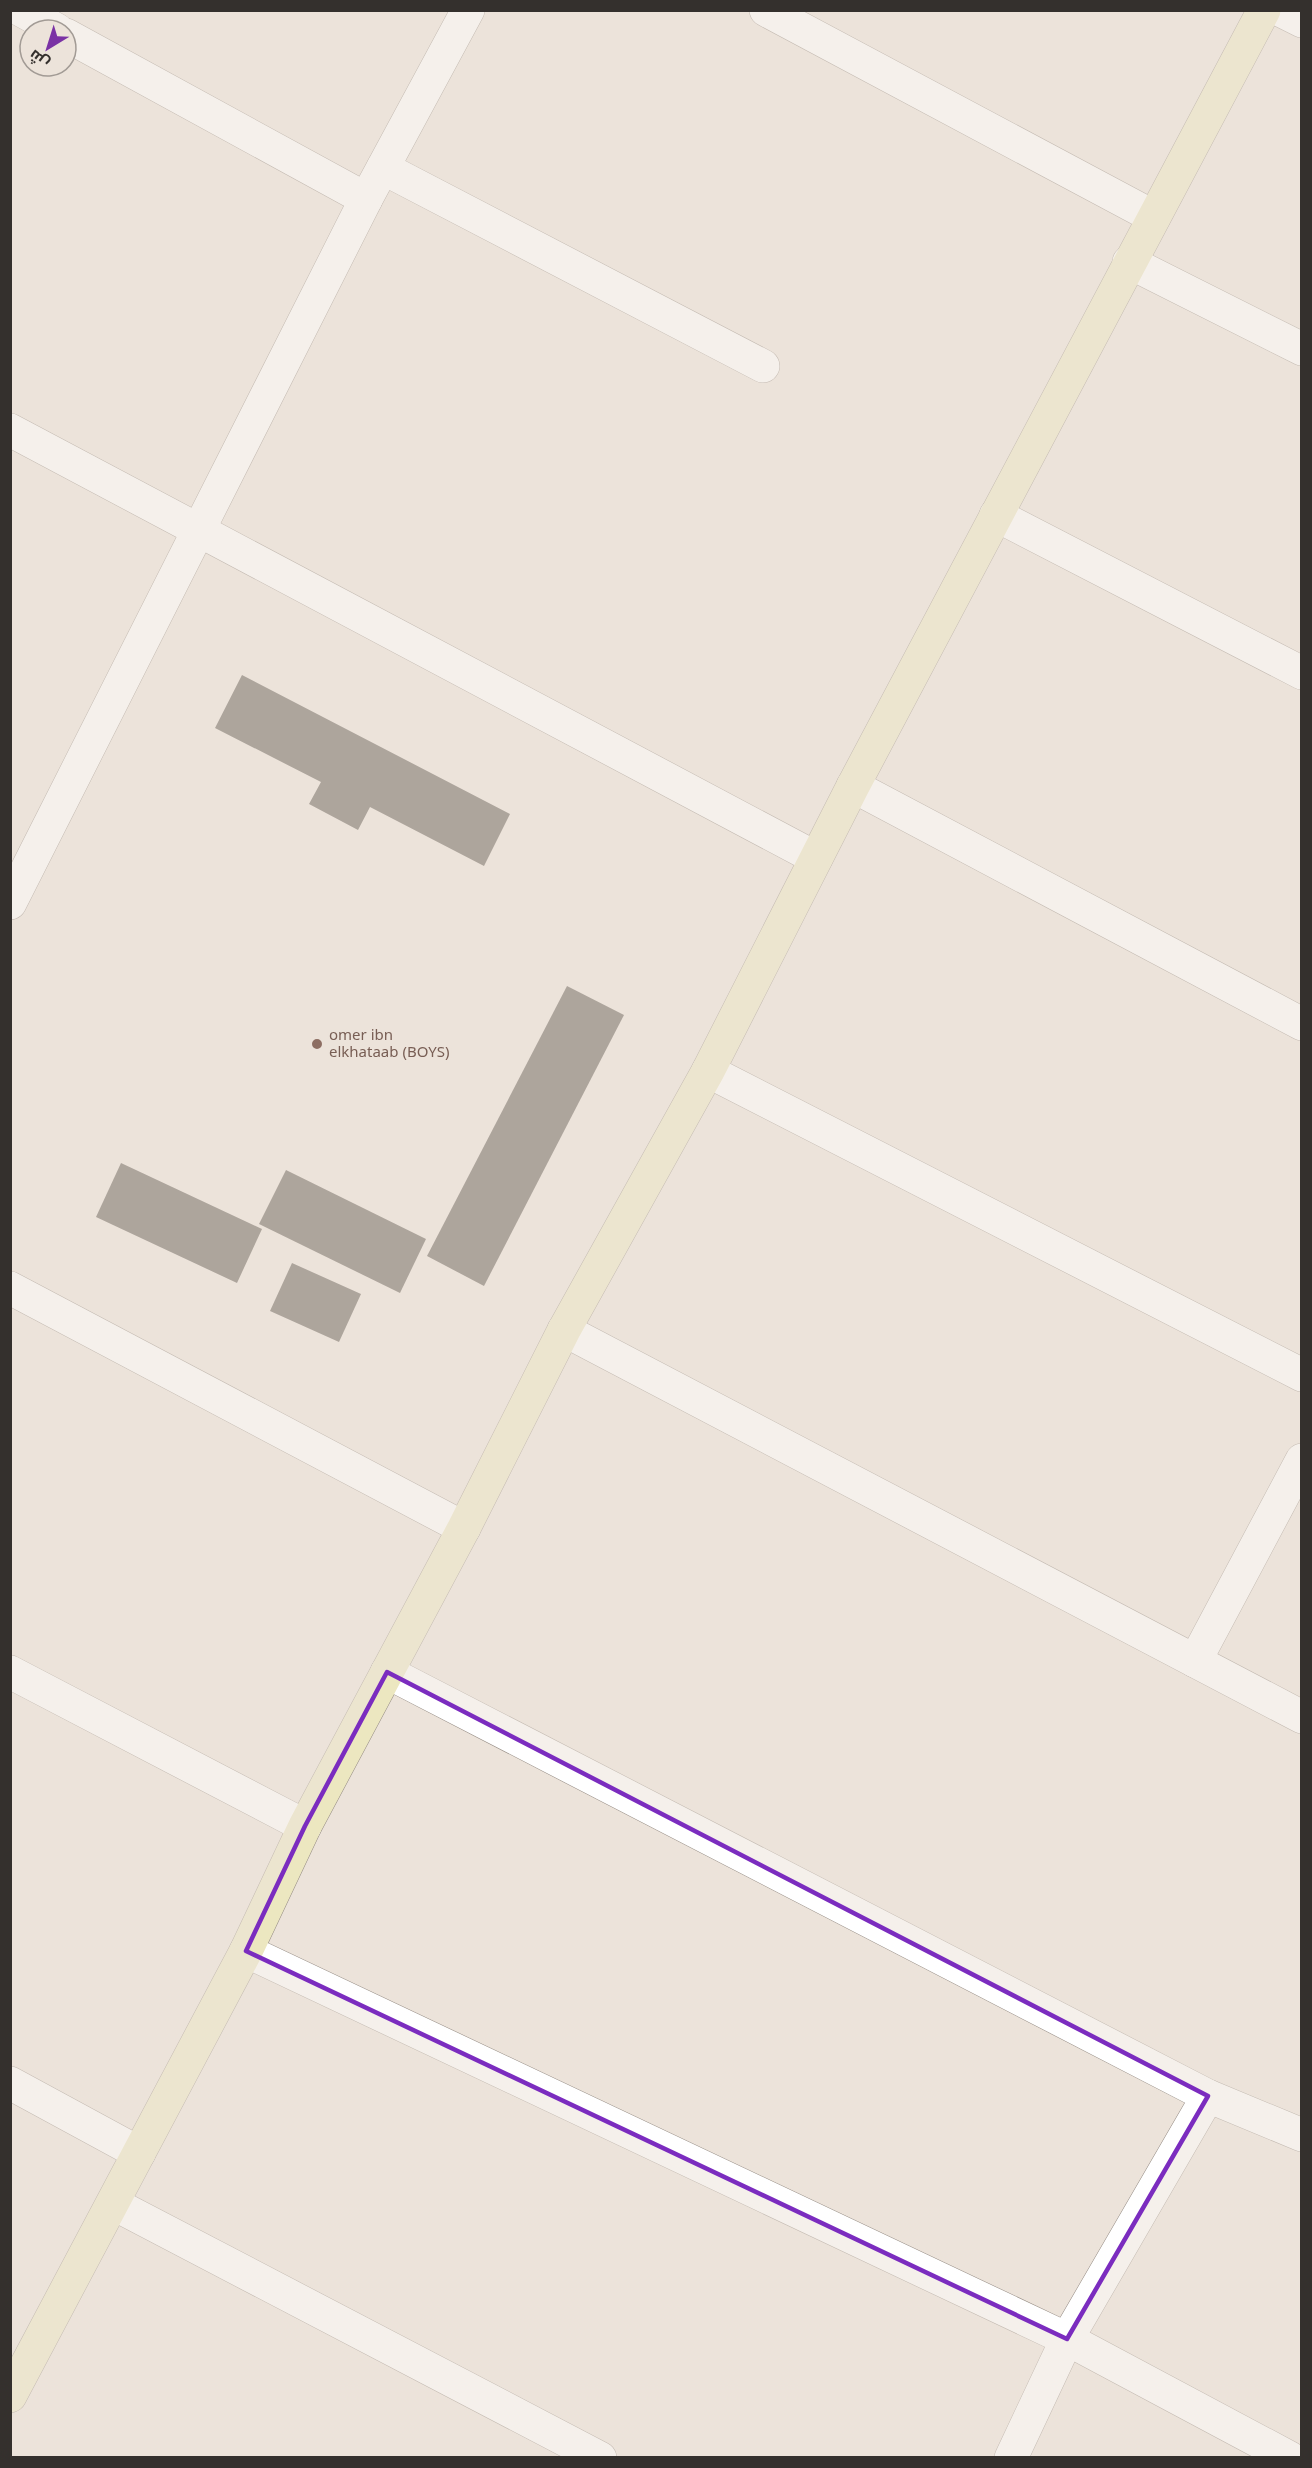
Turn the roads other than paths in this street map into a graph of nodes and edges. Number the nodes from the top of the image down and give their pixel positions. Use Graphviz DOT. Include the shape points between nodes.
graph roads {
  1 [pos="21,10"];
  2 [pos="468,10"];
  3 [pos="766,10"];
  4 [pos="1264,10"];
  5 [pos="1280,10"];
  6 [pos="35,18"];
  7 [pos="1302,21"];
  8 [pos="78,42"];
  9 [pos="382,168"];
  10 [pos="366,199"];
  11 [pos="1154,217"];
  12 [pos="1129,262"];
  13 [pos="1302,349"];
  14 [pos="763,366"];
  15 [pos="10,430"];
  16 [pos="996,515"];
  17 [pos="200,531"];
  18 [pos="1302,673"];
  19 [pos="853,786"];
  20 [pos="816,858"];
  21 [pos="15,883"];
  22 [pos="1302,1024"];
  23 [pos="708,1071"];
  24 [pos="10,1288"];
  25 [pos="564,1330"];
  26 [pos="1302,1376"];
  27 [pos="1302,1460"];
  28 [pos="464,1528"];
  29 [pos="1196,1661"];
  30 [pos="387,1671"];
  31 [pos="10,1672"];
  32 [pos="1302,1717"];
  33 [pos="304,1826"];
  34 [pos="246,1951"];
  35 [pos="10,2083"];
  36 [pos="1208,2096"];
  37 [pos="1302,2135"];
  38 [pos="139,2153"];
  39 [pos="114,2204"];
  40 [pos="1068,2339"];
  41 [pos="10,2396"];
  42 [pos="600,2457"];
  43 [pos="1011,2457"];
  44 [pos="1290,2457"];
  1 -- 6 [label="street"];
  2 -- 9 [label="street"];
  3 -- 11 [label="street"];
  4 -- 11 [label="main road"];
  5 -- 7 [label="street"];
  8 -- 10 [label="street"];
  9 -- 10 [label="street"];
  9 -- 14 [label="street"];
  10 -- 17 [label="street"];
  11 -- 12 [label="main road"];
  12 -- 13 [label="street"];
  12 -- 16 [label="main road"];
  15 -- 17 [label="street"];
  16 -- 18 [label="street"];
  16 -- 19 [label="main road"];
  17 -- 20 [label="street"];
  17 -- 21 [label="street"];
  19 -- 20 [label="main road"];
  19 -- 22 [label="street"];
  20 -- 23 [label="main road"];
  23 -- 25 [label="main road"];
  23 -- 26 [label="street"];
  24 -- 28 [label="street"];
  25 -- 28 [label="main road"];
  25 -- 29 [label="street"];
  27 -- 29 [label="street"];
  28 -- 30 [label="main road"];
  29 -- 32 [label="street"];
  30 -- 33 [label="main road"];
  30 -- 36 [label="street"];
  31 -- 33 [label="street"];
  33 -- 34 [label="main road"];
  34 -- 38 [label="main road"];
  34 -- 40 [label="street"];
  35 -- 38 [label="street"];
  36 -- 37 [label="street"];
  36 -- 40 [label="street"];
  38 -- 39 [label="main road"];
  39 -- 41 [label="main road"];
  39 -- 42 [label="street"];
  40 -- 43 [label="street"];
  40 -- 44 [label="street"];
}
